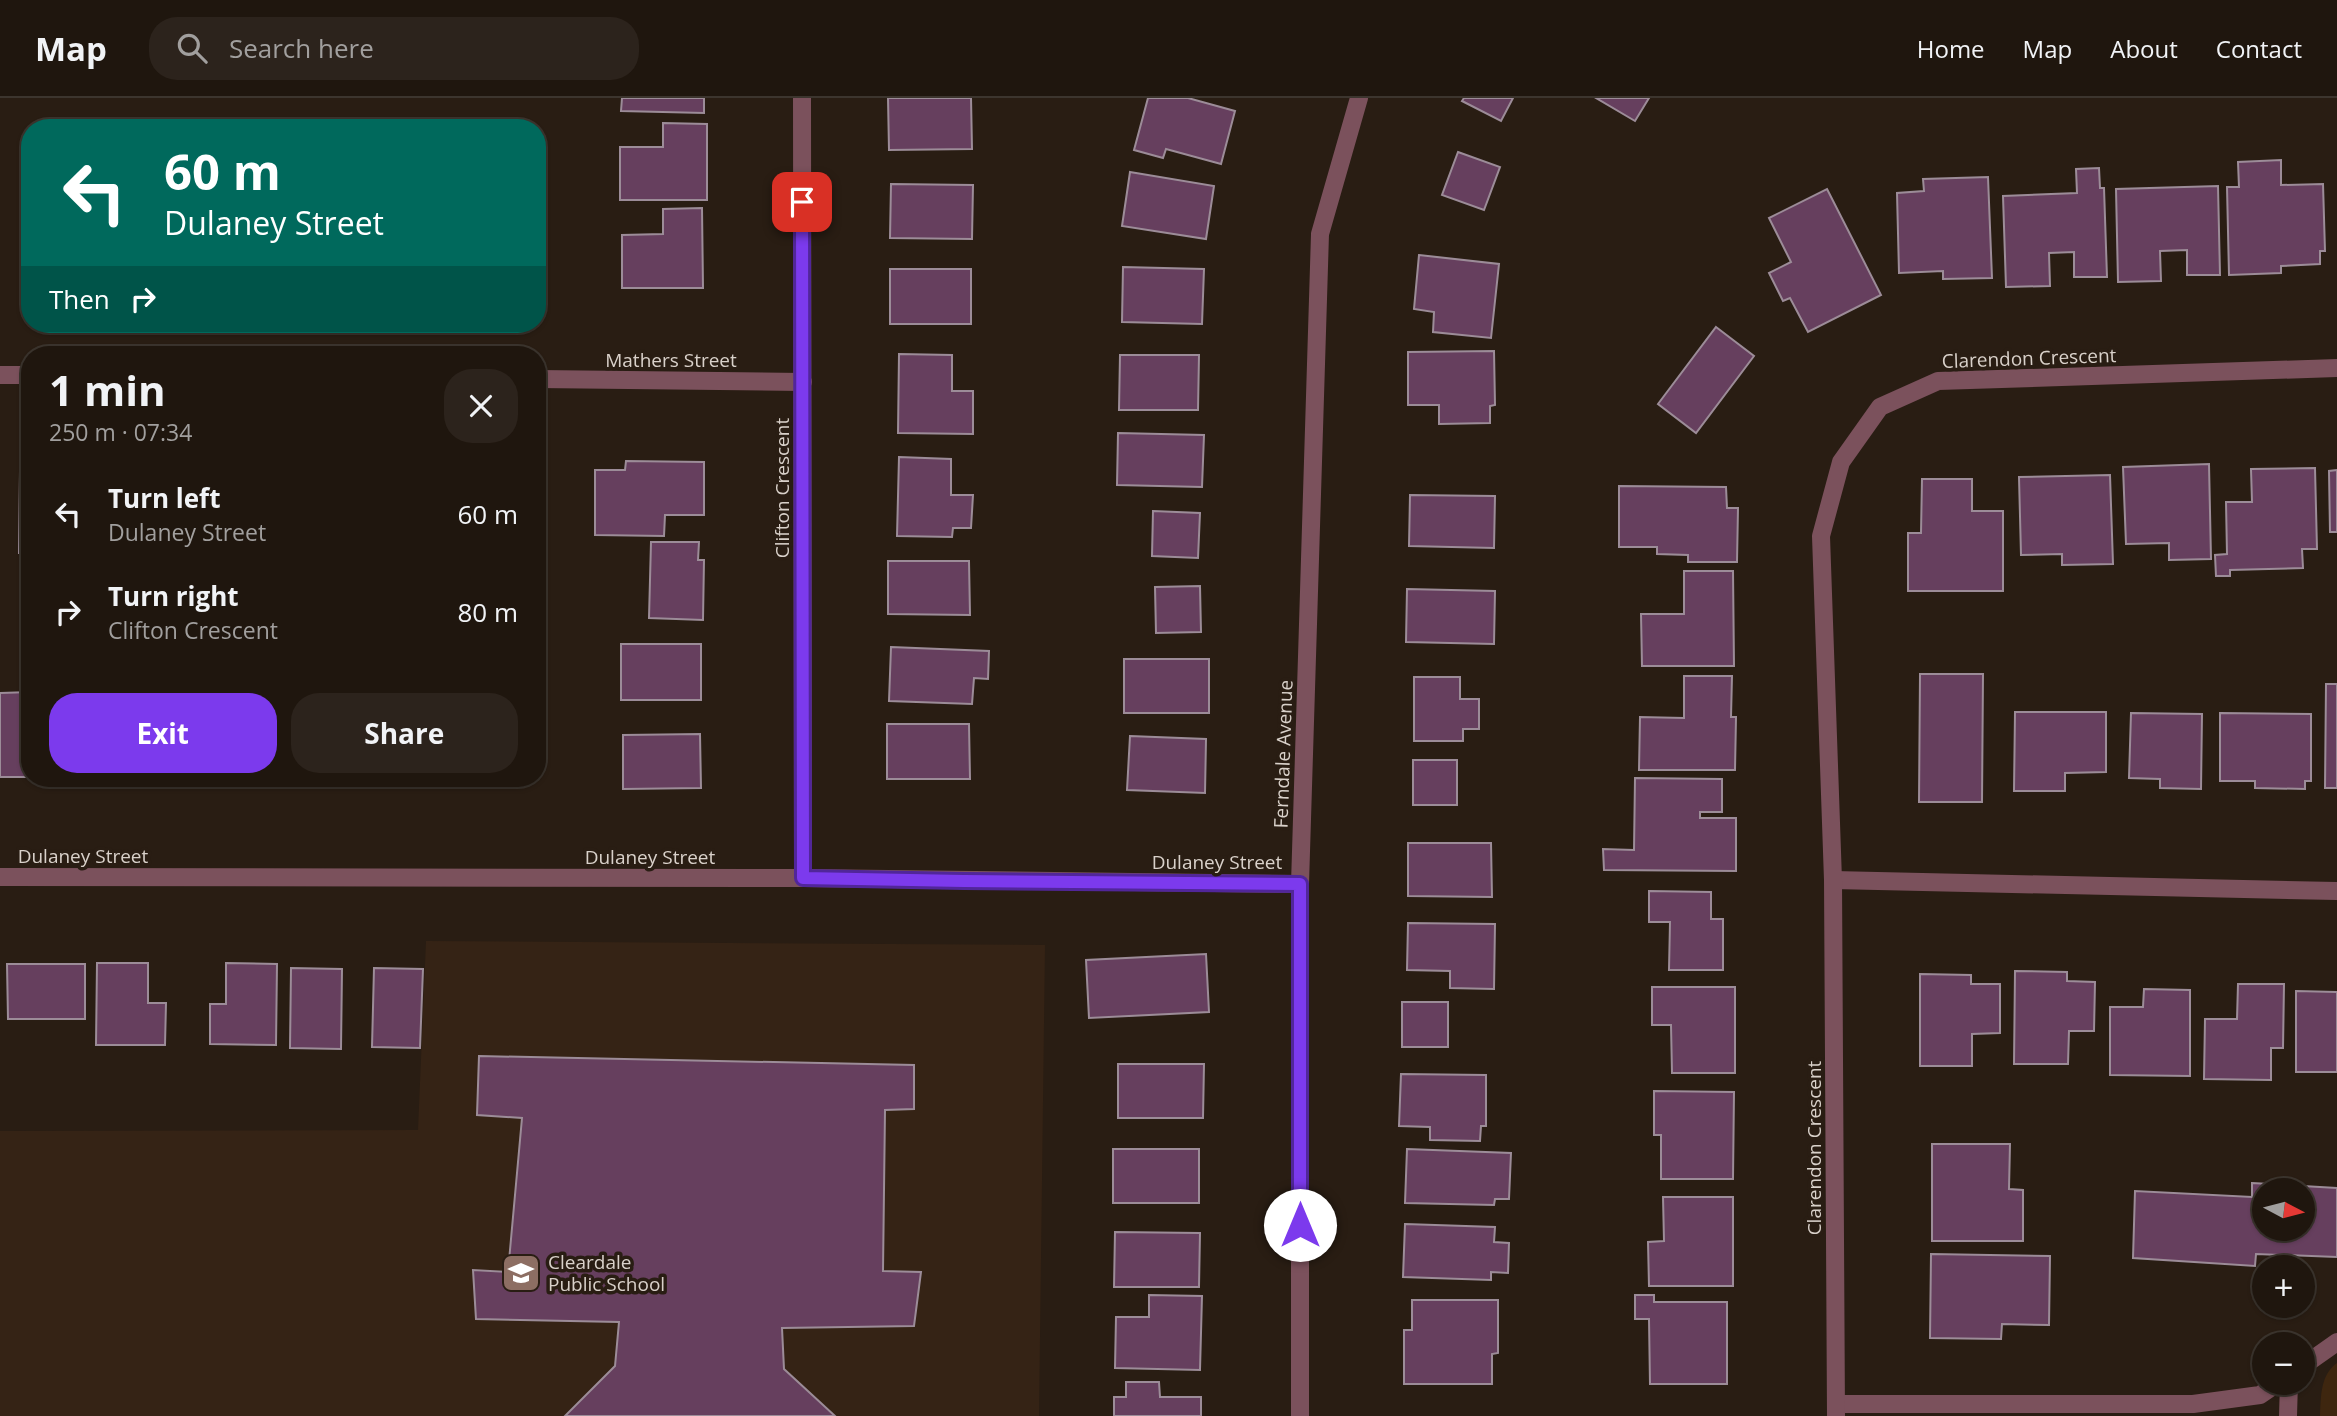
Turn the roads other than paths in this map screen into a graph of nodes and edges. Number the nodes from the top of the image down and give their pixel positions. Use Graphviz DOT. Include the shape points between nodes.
graph roads {
  1 [pos="802,98"];
  2 [pos="1359,98"];
  3 [pos="2337,368"];
  4 [pos="0,375"];
  5 [pos="21,375"];
  6 [pos="546,379"];
  7 [pos="803,382"];
  8 [pos="0,877"];
  9 [pos="803,878"];
  10 [pos="1833,880"];
  11 [pos="1300,884"];
  12 [pos="2337,891"];
  13 [pos="2337,1342"];
  14 [pos="2315,1358"];
  15 [pos="2260,1395"];
  16 [pos="2289,1395"];
  17 [pos="1836,1410"];
  18 [pos="1300,1416"];
  19 [pos="2288,1416"];
  1 -- 7 [label="street, Clifton Crescent"];
  2 -- 11 [label="street, Ferndale Avenue" via="1320,233"];
  3 -- 10 [label="street, Clarendon Crescent" via="1938,381 1880,407 1841,462 1821,536"];
  4 -- 5 [label="street"];
  6 -- 7 [label="street, Mathers Street"];
  7 -- 9 [label="street, Clifton Crescent"];
  8 -- 9 [label="street, Dulaney Street"];
  9 -- 11 [label="street, Dulaney Street"];
  10 -- 12 [label="street"];
  10 -- 17 [label="street, Clarendon Crescent"];
  11 -- 18 [label="street, Ferndale Avenue"];
  13 -- 14 [label="street"];
  15 -- 17 [label="street" via="2193,1404"];
  16 -- 19 [label="street"];
}
